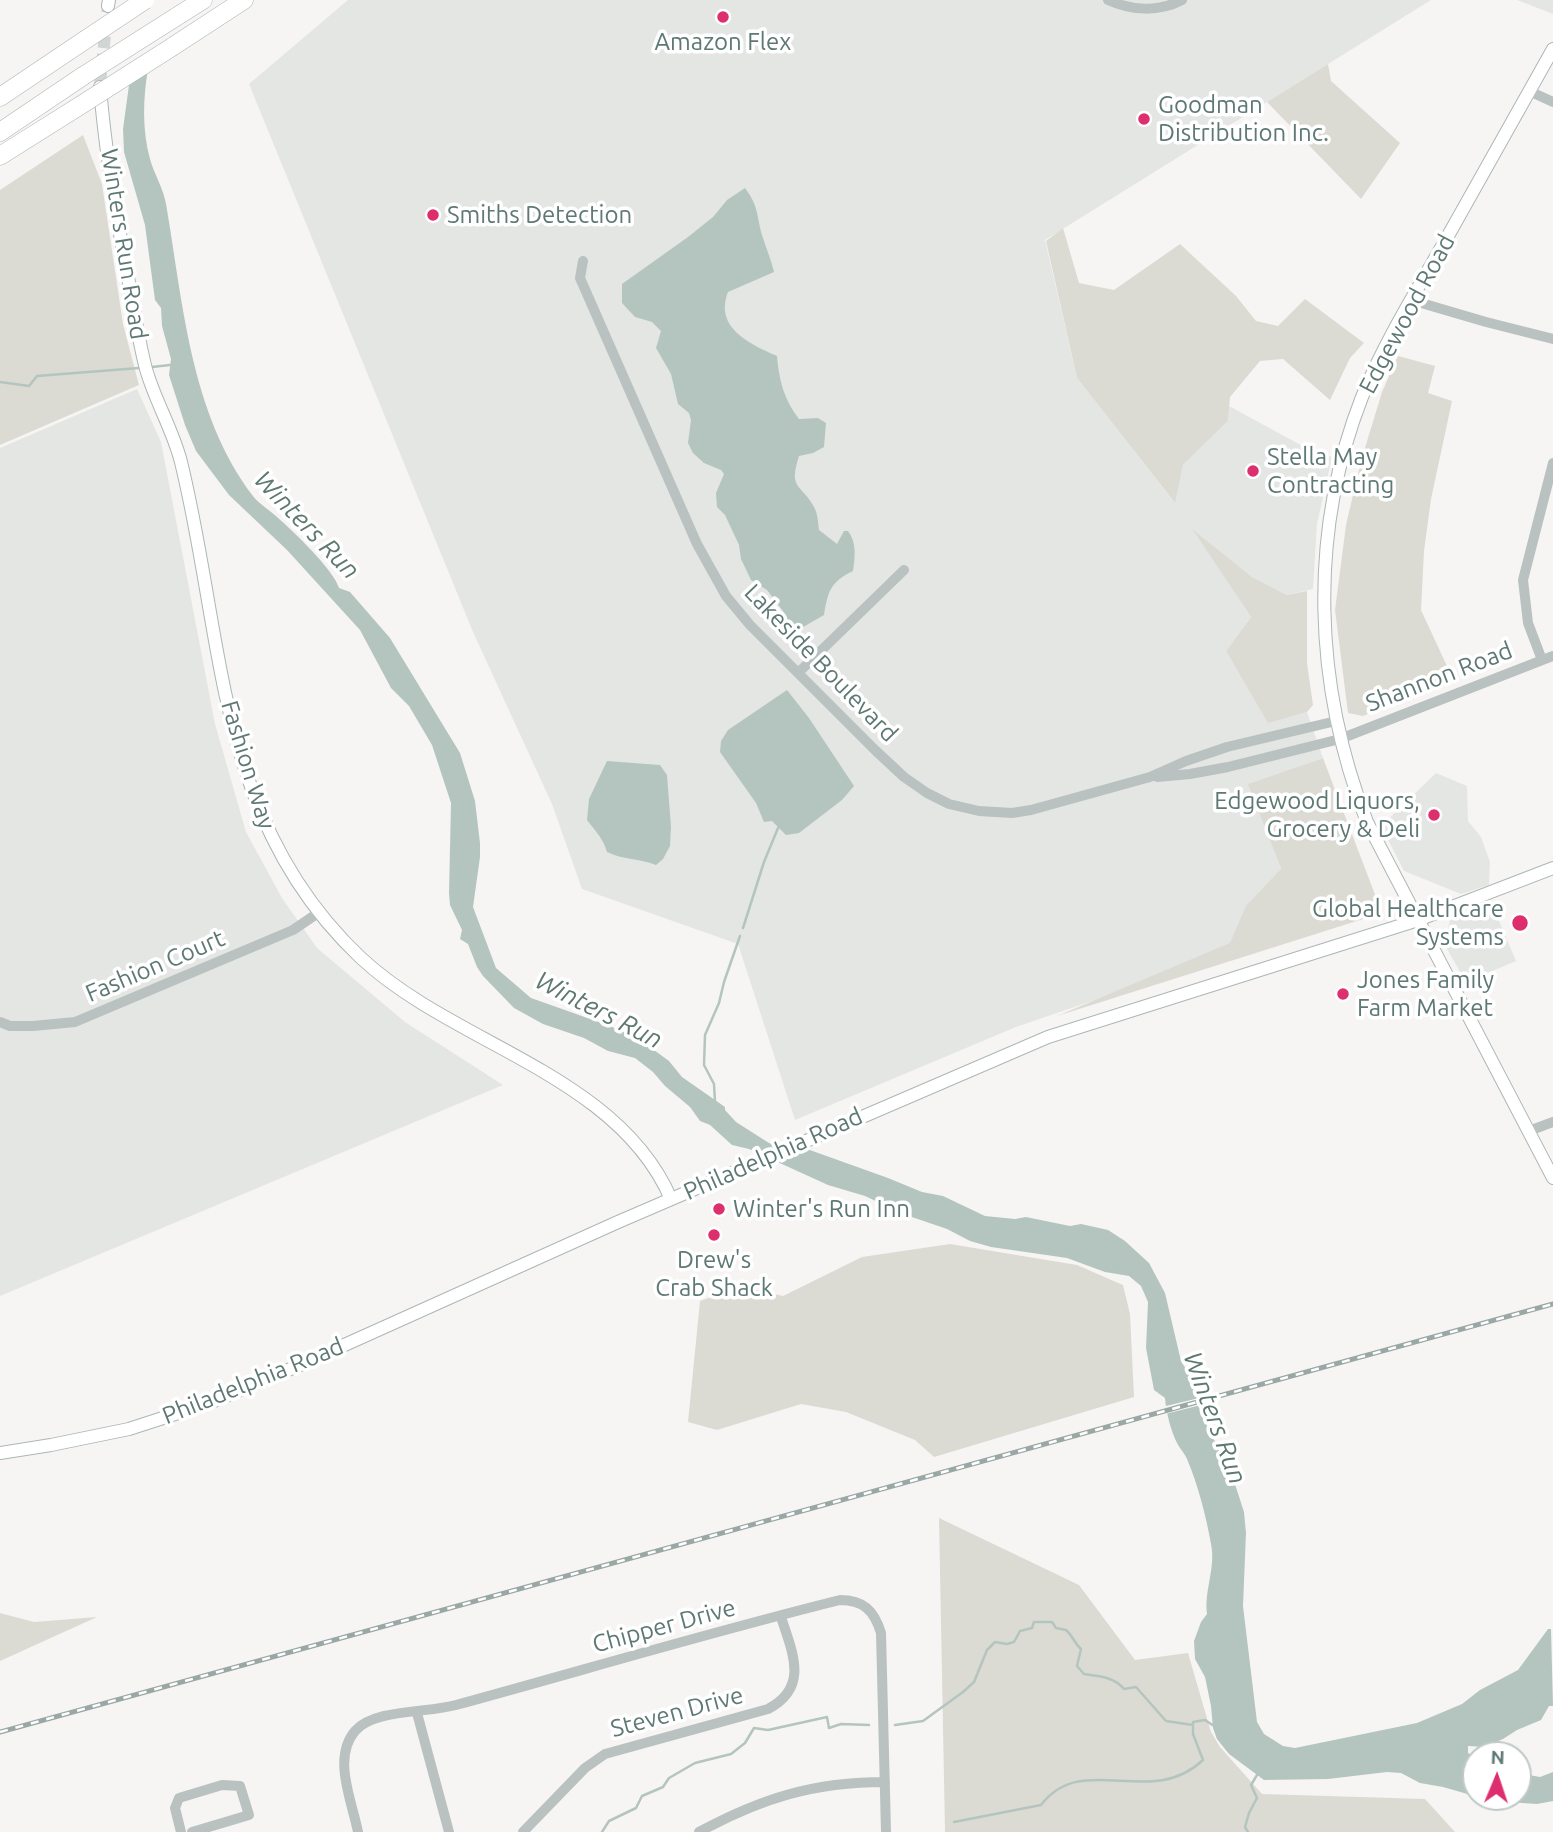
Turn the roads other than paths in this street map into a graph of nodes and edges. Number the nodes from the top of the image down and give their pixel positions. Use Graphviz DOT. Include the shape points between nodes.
graph roads {
  1 [pos="145,0"];
  2 [pos="202,0"];
  3 [pos="244,0"];
  4 [pos="1108,0"];
  5 [pos="1182,0"];
  6 [pos="1553,49"];
  7 [pos="100,84"];
  8 [pos="1529,91"];
  9 [pos="0,97"];
  10 [pos="1553,102"];
  11 [pos="0,132"];
  12 [pos="0,156"];
  13 [pos="583,261"];
  14 [pos="1411,300"];
  15 [pos="1553,339"];
  16 [pos="159,402"];
  17 [pos="1553,463"];
  18 [pos="904,570"];
  19 [pos="1553,656"];
  20 [pos="1542,660"];
  21 [pos="798,673"];
  22 [pos="1336,721"];
  23 [pos="1340,739"];
  24 [pos="1150,777"];
  25 [pos="1553,868"];
  26 [pos="318,913"];
  27 [pos="1418,920"];
  28 [pos="0,1022"];
  29 [pos="1553,1122"];
  30 [pos="1529,1131"];
  31 [pos="1553,1178"];
  32 [pos="671,1199"];
  33 [pos="0,1453"];
  34 [pos="781,1616"];
  35 [pos="417,1713"];
  36 [pos="885,1782"];
  37 [pos="181,1832"];
  38 [pos="192,1832"];
  39 [pos="358,1832"];
  40 [pos="449,1832"];
  41 [pos="523,1832"];
  42 [pos="699,1832"];
  43 [pos="886,1832"];
  1 -- 9 [label="highway, bridge"];
  2 -- 11 [label="highway, bridge"];
  3 -- 12 [label="highway, bridge"];
  4 -- 5 [label="street" via="1148,9"];
  6 -- 8 [label="street, Edgewood Road"];
  7 -- 16 [label="street, Winters Run Road" via="138,334"];
  8 -- 10 [label="street"];
  8 -- 14 [label="street, Edgewood Road"];
  13 -- 21 [label="street, Lakeside Boulevard" via="580,278 712,573 738,612"];
  14 -- 15 [label="street"];
  14 -- 22 [label="street, Edgewood Road" via="1362,398 1330,516 1324,613"];
  16 -- 26 [label="street, Fashion Way" via="180,459 225,691 248,781 277,851"];
  17 -- 20 [label="street" via="1523,580 1528,623"];
  18 -- 21 [label="street"];
  19 -- 20 [label="street, Shannon Road"];
  20 -- 23 [label="street, Shannon Road"];
  21 -- 24 [label="street, Lakeside Boulevard" via="904,777 962,808 996,813 1031,810"];
  22 -- 23 [label="street, Edgewood Road"];
  22 -- 24 [label="street, Lakeside Boulevard" via="1227,747"];
  23 -- 24 [label="street, Lakeside Boulevard" via="1228,767"];
  23 -- 27 [label="street, Edgewood Road" via="1367,822"];
  25 -- 27 [label="street, Philadelphia Road"];
  26 -- 28 [label="street, Fashion Court" via="293,930 75,1023 10,1026"];
  26 -- 32 [label="street, Fashion Way" via="390,982 560,1083 619,1126 646,1156"];
  27 -- 30 [label="street, Edgewood Road"];
  27 -- 32 [label="street, Philadelphia Road" via="1048,1037"];
  29 -- 30 [label="street"];
  30 -- 31 [label="street, Edgewood Road"];
  32 -- 33 [label="street, Philadelphia Road" via="223,1398 129,1429"];
  34 -- 35 [label="street, Chipper Drive"];
  34 -- 36 [label="street, Chipper Drive" via="840,1600 862,1603 874,1615 880,1633"];
  34 -- 41 [label="street, Steven Drive" via="795,1678 781,1701 768,1709 605,1754"];
  35 -- 39 [label="street, Chipper Drive" via="376,1717 348,1740 343,1767"];
  35 -- 40 [label="street"];
  36 -- 42 [label="street" via="824,1785 786,1793"];
  36 -- 43 [label="street, Chipper Drive"];
  37 -- 38 [label="street" via="175,1808 179,1798 240,1786 249,1815"];
}
